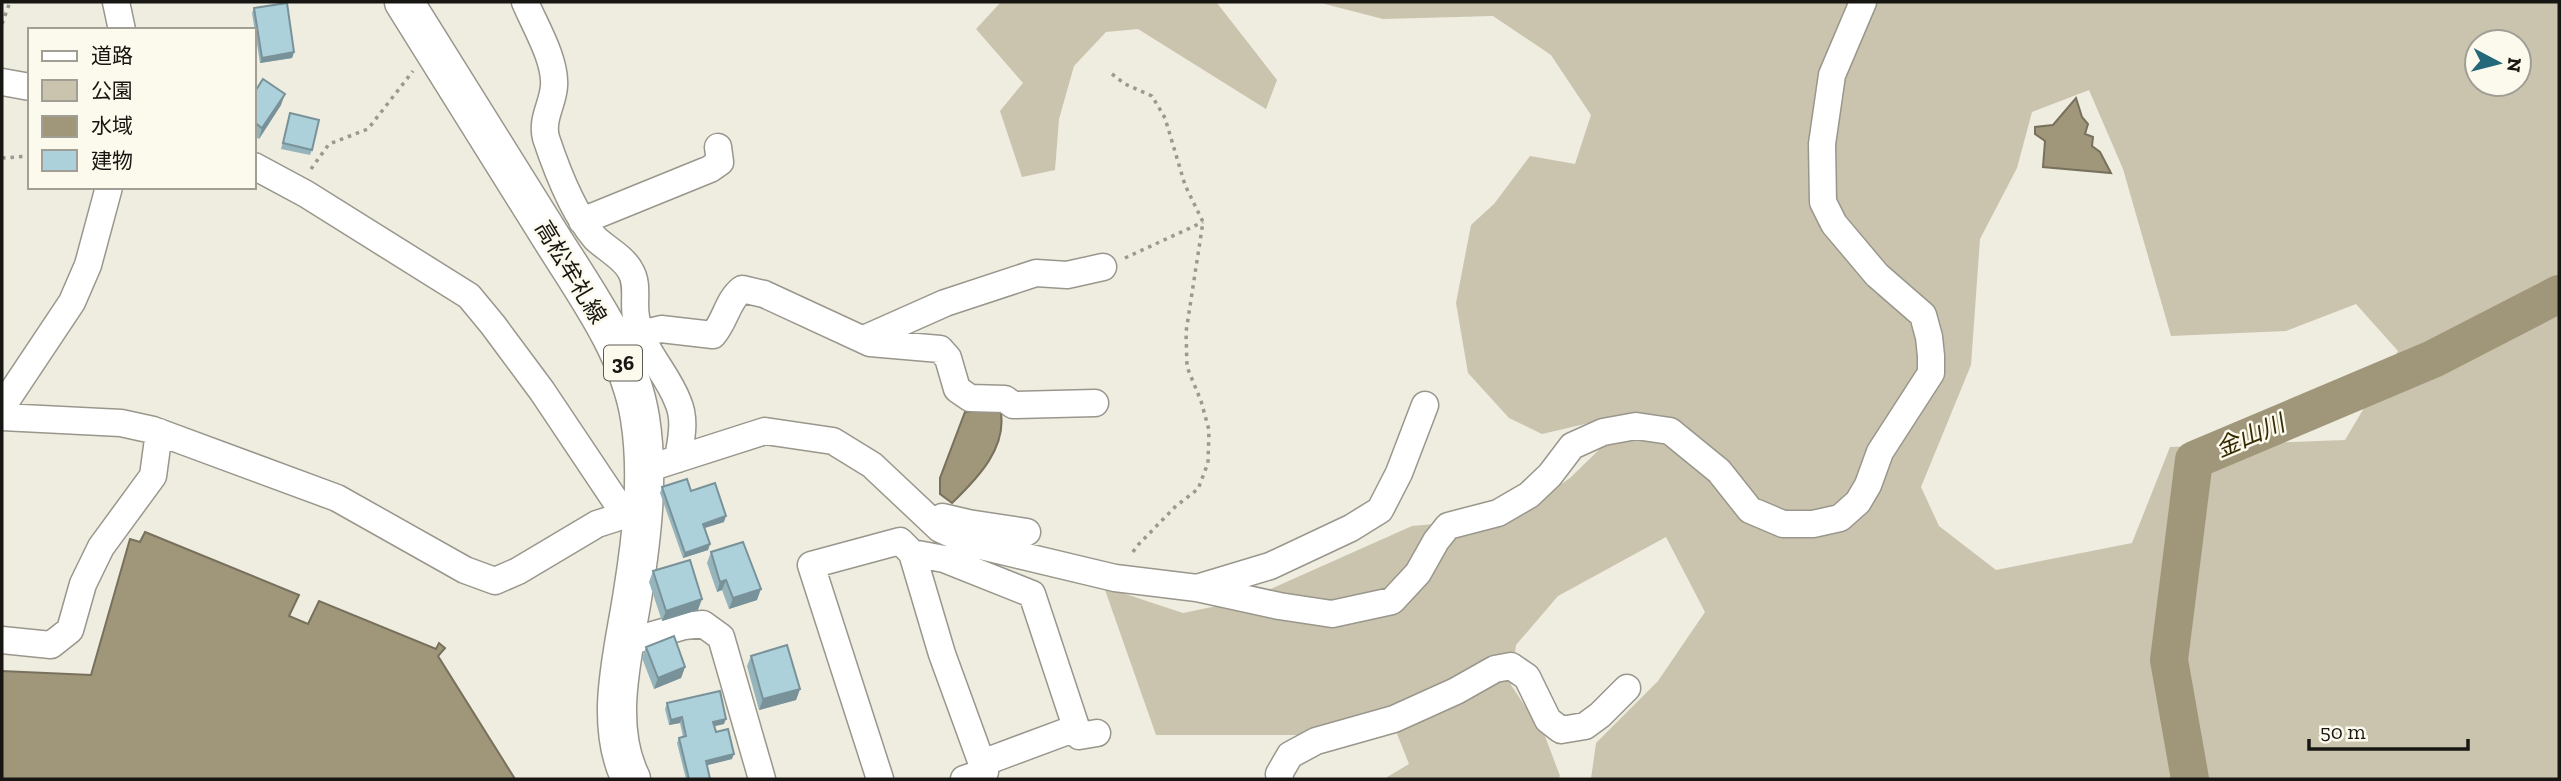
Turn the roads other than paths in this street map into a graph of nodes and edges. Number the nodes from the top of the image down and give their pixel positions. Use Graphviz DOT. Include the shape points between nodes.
graph roads {
  1 [pos="117,2"];
  2 [pos="404,2"];
  3 [pos="525,2"];
  4 [pos="1863,2"];
  5 [pos="122,28"];
  6 [pos="2,82"];
  7 [pos="28,87"];
  8 [pos="718,147"];
  9 [pos="256,167"];
  10 [pos="108,189"];
  11 [pos="582,221"];
  12 [pos="1103,267"];
  13 [pos="641,334"];
  14 [pos="862,340"];
  15 [pos="1095,403"];
  16 [pos="1425,405"];
  17 [pos="2,407"];
  18 [pos="2,416"];
  19 [pos="159,432"];
  20 [pos="660,465"];
  21 [pos="923,513"];
  22 [pos="633,518"];
  23 [pos="1027,532"];
  24 [pos="912,553"];
  25 [pos="1197,588"];
  26 [pos="2,640"];
  27 [pos="625,643"];
  28 [pos="1627,688"];
  29 [pos="973,771"];
  30 [pos="631,779"];
  31 [pos="762,779"];
  32 [pos="880,779"];
  33 [pos="1280,779"];
  1 -- 5 [label="street"];
  2 -- 20 [label="main road, 高松牟礼線 / 36" via="607,332 628,375"];
  3 -- 11 [label="street" via="554,69 545,135"];
  4 -- 25 [label="street" via="1832,75 1822,144 1823,201 1834,225 1869,266 1923,315 1931,373 1880,452 1858,502 1840,518 1783,524 1751,510 1719,471 1670,430 1636,426 1604,432 1572,446 1529,495 1498,513 1448,526 1418,573 1392,601 1332,614"];
  6 -- 7 [label="street"];
  8 -- 11 [label="street" via="720,162 710,169"];
  9 -- 22 [label="street" via="469,296"];
  10 -- 17 [label="street" via="88,265 72,302"];
  11 -- 13 [label="street" via="630,269"];
  12 -- 14 [label="street" via="1067,275 1026,276 944,303"];
  13 -- 14 [label="street" via="662,330 713,335 742,289 764,293"];
  13 -- 20 [label="street" via="678,400 683,425"];
  14 -- 15 [label="street" via="940,349 948,358 957,389 970,398 1005,399 1013,405"];
  16 -- 25 [label="street" via="1380,510 1270,566"];
  18 -- 19 [label="street" via="121,423"];
  19 -- 22 [label="street" via="337,498 465,570 495,581 597,524"];
  19 -- 26 [label="street" via="153,476 101,547 83,584 69,631 51,645"];
  20 -- 21 [label="street" via="765,431 833,441 872,465"];
  20 -- 22 [label="main road, 高松牟礼線 / 36"];
  21 -- 23 [label="street"];
  21 -- 25 [label="street" via="940,528 973,544 1115,578"];
  22 -- 27 [label="main road, 高松牟礼線 / 36" via="634,590"];
  24 -- 29 [label="street"];
  24 -- 29 [label="street" via="944,559 1032,594 1087,731"];
  24 -- 32 [label="street" via="900,541 811,565"];
  27 -- 30 [label="main road, 高松牟礼線 / 36" via="618,724"];
  27 -- 31 [label="street" via="703,624 721,637"];
  28 -- 33 [label="street" via="1585,726 1560,730 1548,720 1527,677 1511,666 1495,669 1394,719 1298,750 1290,755"];
}
